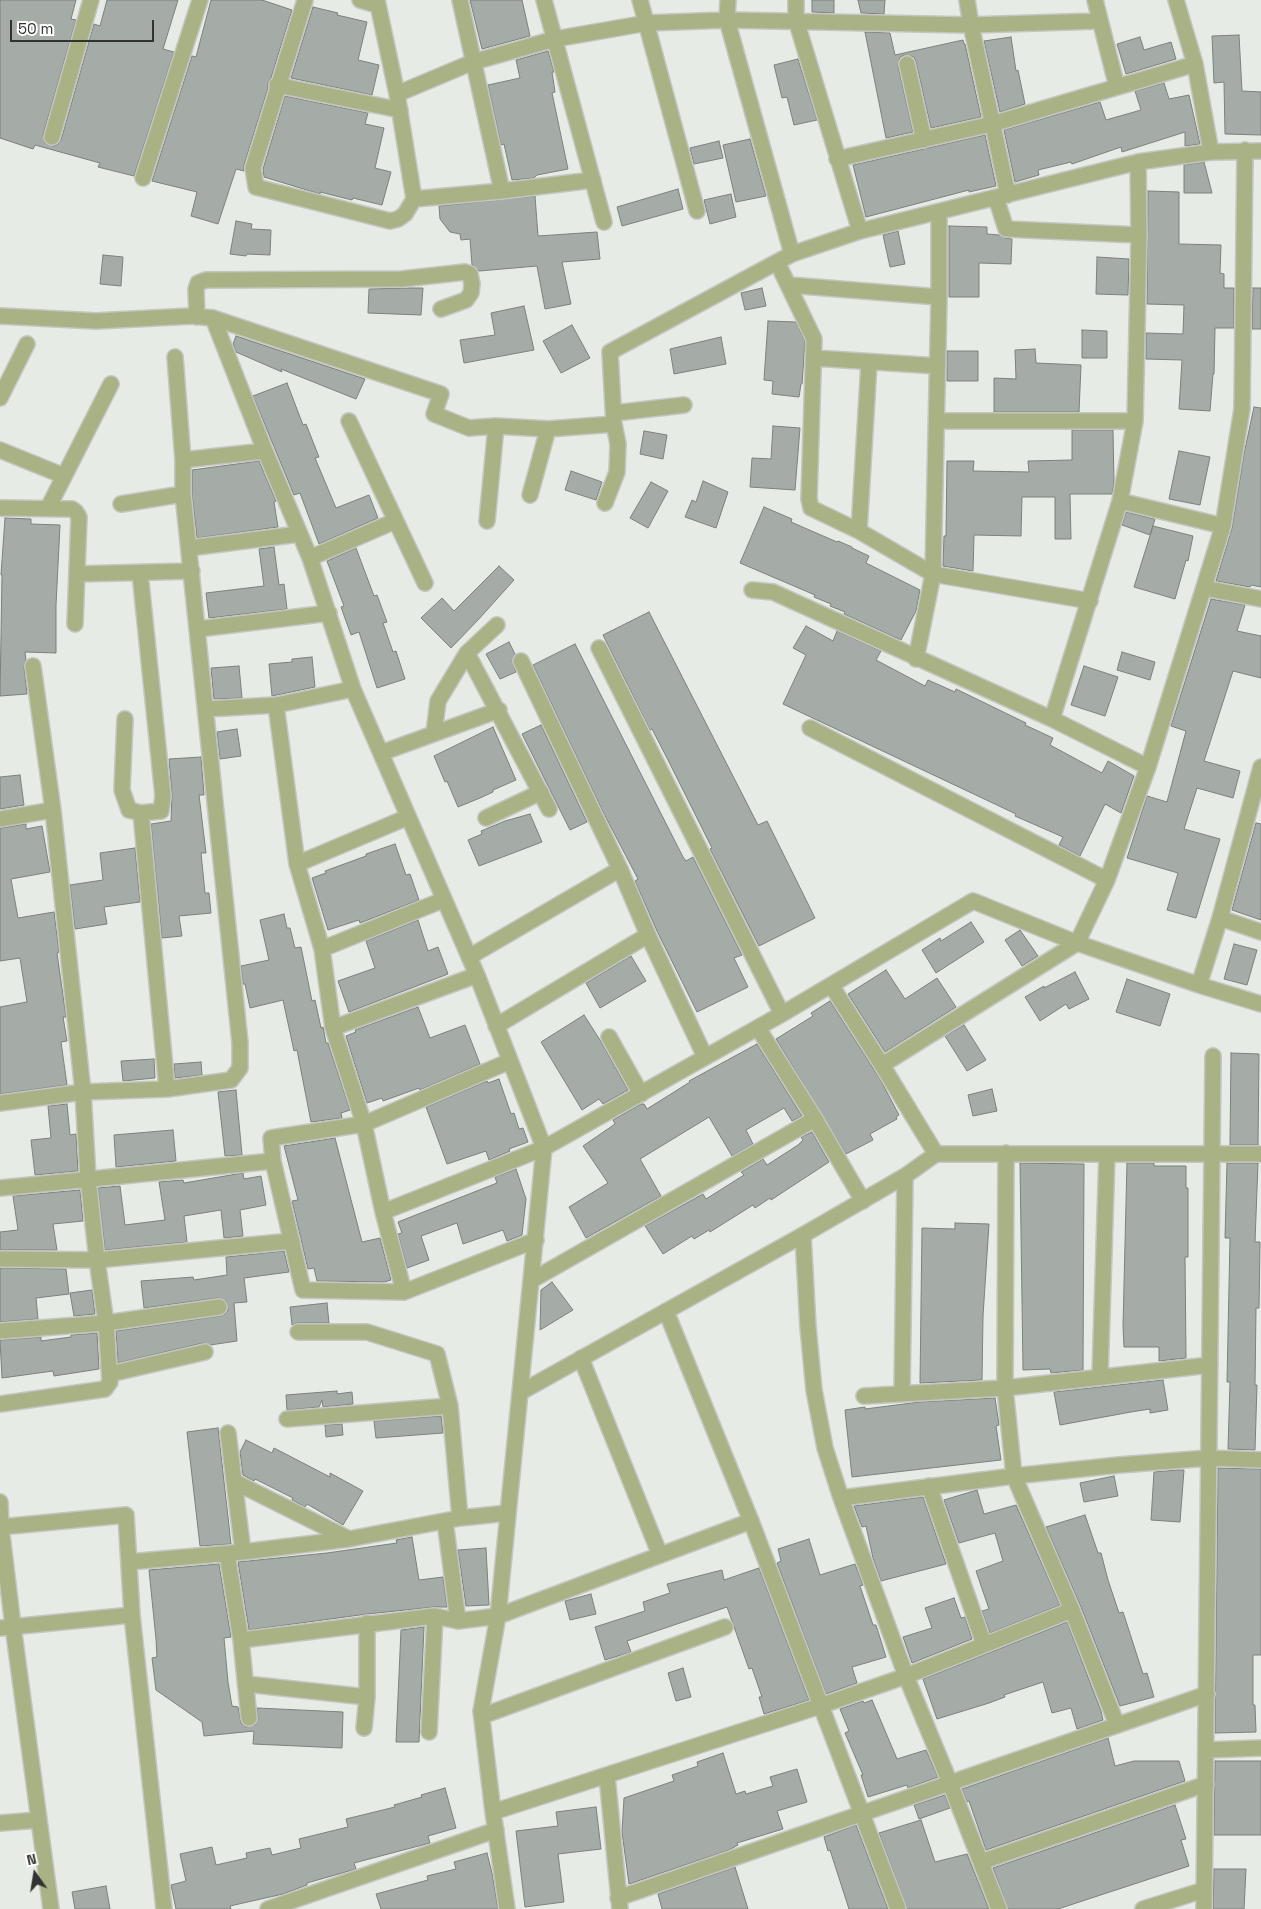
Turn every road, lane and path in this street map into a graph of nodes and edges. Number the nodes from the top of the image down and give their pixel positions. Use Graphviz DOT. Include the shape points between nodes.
graph roads {
  1 [pos="91,0"];
  2 [pos="200,0"];
  3 [pos="305,0"];
  4 [pos="360,0"];
  5 [pos="460,0"];
  6 [pos="544,0"];
  7 [pos="640,0"];
  8 [pos="728,0"];
  9 [pos="796,0"];
  10 [pos="967,0"];
  11 [pos="1095,0"];
  12 [pos="1176,0"];
  13 [pos="377,2"];
  14 [pos="727,20"];
  15 [pos="796,20"];
  16 [pos="1099,21"];
  17 [pos="647,23"];
  18 [pos="971,25"];
  19 [pos="555,39"];
  20 [pos="473,62"];
  21 [pos="908,64"];
  22 [pos="1195,64"];
  23 [pos="278,85"];
  24 [pos="1117,87"];
  25 [pos="398,94"];
  26 [pos="400,110"];
  27 [pos="992,124"];
  28 [pos="52,137"];
  29 [pos="924,140"];
  30 [pos="1245,150"];
  31 [pos="1261,151"];
  32 [pos="1210,152"];
  33 [pos="837,159"];
  34 [pos="1138,162"];
  35 [pos="143,178"];
  36 [pos="592,180"];
  37 [pos="502,191"];
  38 [pos="1002,196"];
  39 [pos="414,199"];
  40 [pos="697,211"];
  41 [pos="939,212"];
  42 [pos="604,222"];
  43 [pos="860,231"];
  44 [pos="1139,235"];
  45 [pos="792,254"];
  46 [pos="777,262"];
  47 [pos="789,285"];
  48 [pos="939,297"];
  49 [pos="441,309"];
  50 [pos="0,316"];
  51 [pos="197,317"];
  52 [pos="213,318"];
  53 [pos="27,344"];
  54 [pos="174,357"];
  55 [pos="814,358"];
  56 [pos="869,363"];
  57 [pos="938,366"];
  58 [pos="111,384"];
  59 [pos="0,398"];
  60 [pos="684,405"];
  61 [pos="614,418"];
  62 [pos="350,421"];
  63 [pos="937,421"];
  64 [pos="1135,421"];
  65 [pos="496,426"];
  66 [pos="548,428"];
  67 [pos="0,450"];
  68 [pos="265,451"];
  69 [pos="183,460"];
  70 [pos="64,476"];
  71 [pos="183,494"];
  72 [pos="530,495"];
  73 [pos="1120,501"];
  74 [pos="605,503"];
  75 [pos="120,504"];
  76 [pos="0,508"];
  77 [pos="48,508"];
  78 [pos="395,521"];
  79 [pos="487,521"];
  80 [pos="1223,526"];
  81 [pos="859,532"];
  82 [pos="300,534"];
  83 [pos="189,548"];
  84 [pos="310,558"];
  85 [pos="192,571"];
  86 [pos="140,572"];
  87 [pos="77,574"];
  88 [pos="933,574"];
  89 [pos="425,583"];
  90 [pos="1204,588"];
  91 [pos="752,590"];
  92 [pos="1261,599"];
  93 [pos="1090,601"];
  94 [pos="329,613"];
  95 [pos="75,624"];
  96 [pos="497,625"];
  97 [pos="198,629"];
  98 [pos="600,648"];
  99 [pos="467,653"];
  100 [pos="916,659"];
  101 [pos="521,661"];
  102 [pos="33,666"];
  103 [pos="353,689"];
  104 [pos="276,704"];
  105 [pos="206,709"];
  106 [pos="499,710"];
  107 [pos="124,719"];
  108 [pos="1052,719"];
  109 [pos="810,728"];
  110 [pos="434,733"];
  111 [pos="381,753"];
  112 [pos="1148,767"];
  113 [pos="1261,767"];
  114 [pos="541,792"];
  115 [pos="550,809"];
  116 [pos="53,810"];
  117 [pos="141,813"];
  118 [pos="408,817"];
  119 [pos="486,818"];
  120 [pos="0,819"];
  121 [pos="297,864"];
  122 [pos="620,869"];
  123 [pos="1107,880"];
  124 [pos="443,900"];
  125 [pos="1220,918"];
  126 [pos="1261,932"];
  127 [pos="648,935"];
  128 [pos="1077,943"];
  129 [pos="322,949"];
  130 [pos="469,957"];
  131 [pos="477,975"];
  132 [pos="831,985"];
  133 [pos="1199,985"];
  134 [pos="1261,1004"];
  135 [pos="782,1014"];
  136 [pos="496,1026"];
  137 [pos="333,1028"];
  138 [pos="758,1028"];
  139 [pos="609,1036"];
  140 [pos="1213,1056"];
  141 [pos="705,1057"];
  142 [pos="510,1061"];
  143 [pos="882,1064"];
  144 [pos="167,1089"];
  145 [pos="83,1092"];
  146 [pos="641,1094"];
  147 [pos="0,1102"];
  148 [pos="815,1119"];
  149 [pos="364,1124"];
  150 [pos="544,1148"];
  151 [pos="1006,1153"];
  152 [pos="936,1154"];
  153 [pos="1107,1154"];
  154 [pos="1212,1154"];
  155 [pos="1261,1154"];
  156 [pos="273,1161"];
  157 [pos="905,1176"];
  158 [pos="88,1178"];
  159 [pos="0,1188"];
  160 [pos="863,1200"];
  161 [pos="383,1212"];
  162 [pos="802,1235"];
  163 [pos="536,1240"];
  164 [pos="292,1241"];
  165 [pos="0,1259"];
  166 [pos="97,1260"];
  167 [pos="532,1280"];
  168 [pos="404,1292"];
  169 [pos="218,1307"];
  170 [pos="666,1311"];
  171 [pos="106,1323"];
  172 [pos="0,1331"];
  173 [pos="298,1332"];
  174 [pos="205,1352"];
  175 [pos="580,1358"];
  176 [pos="1210,1365"];
  177 [pos="110,1374"];
  178 [pos="1100,1376"];
  179 [pos="1005,1388"];
  180 [pos="520,1392"];
  181 [pos="902,1394"];
  182 [pos="864,1396"];
  183 [pos="0,1404"];
  184 [pos="450,1406"];
  185 [pos="287,1419"];
  186 [pos="228,1433"];
  187 [pos="1209,1458"];
  188 [pos="1261,1460"];
  189 [pos="1014,1476"];
  190 [pos="235,1482"];
  191 [pos="929,1486"];
  192 [pos="840,1498"];
  193 [pos="0,1502"];
  194 [pos="508,1513"];
  195 [pos="452,1520"];
  196 [pos="751,1521"];
  197 [pos="1,1527"];
  198 [pos="349,1539"];
  199 [pos="243,1552"];
  200 [pos="227,1554"];
  201 [pos="660,1555"];
  202 [pos="129,1562"];
  203 [pos="1072,1610"];
  204 [pos="132,1614"];
  205 [pos="435,1616"];
  206 [pos="498,1616"];
  207 [pos="458,1621"];
  208 [pos="367,1623"];
  209 [pos="7,1627"];
  210 [pos="725,1627"];
  211 [pos="241,1640"];
  212 [pos="984,1644"];
  213 [pos="906,1676"];
  214 [pos="246,1684"];
  215 [pos="1207,1694"];
  216 [pos="367,1697"];
  217 [pos="820,1706"];
  218 [pos="482,1716"];
  219 [pos="250,1718"];
  220 [pos="1117,1725"];
  221 [pos="364,1728"];
  222 [pos="429,1732"];
  223 [pos="1261,1748"];
  224 [pos="1206,1750"];
  225 [pos="607,1776"];
  226 [pos="950,1783"];
  227 [pos="1206,1784"];
  228 [pos="492,1812"];
  229 [pos="862,1814"];
  230 [pos="39,1820"];
  231 [pos="0,1823"];
  232 [pos="496,1830"];
  233 [pos="980,1862"];
  234 [pos="1204,1890"];
  235 [pos="619,1904"];
  236 [pos="51,1909"];
  237 [pos="164,1909"];
  238 [pos="268,1909"];
  239 [pos="507,1909"];
  240 [pos="898,1909"];
  241 [pos="999,1909"];
  242 [pos="1143,1909"];
  243 [pos="1204,1909"];
  1 -- 28 [label="street"];
  2 -- 35 [label="street"];
  3 -- 23 [label="street"];
  4 -- 13 [label="street"];
  5 -- 20 [label="street"];
  6 -- 19 [label="street"];
  7 -- 17 [label="street"];
  8 -- 14 [label="street"];
  9 -- 15 [label="street"];
  10 -- 18 [label="street"];
  11 -- 16 [label="street"];
  12 -- 22 [label="street"];
  13 -- 25 [label="street"];
  14 -- 15 [label="street"];
  14 -- 17 [label="street"];
  14 -- 45 [label="street"];
  15 -- 18 [label="street"];
  15 -- 33 [label="street"];
  16 -- 18 [label="street"];
  16 -- 24 [label="street"];
  17 -- 19 [label="street"];
  17 -- 40 [label="street"];
  18 -- 27 [label="street"];
  19 -- 20 [label="street"];
  19 -- 36 [label="street"];
  20 -- 25 [label="street"];
  20 -- 37 [label="street"];
  21 -- 29 [label="street"];
  22 -- 24 [label="street"];
  22 -- 32 [label="street"];
  23 -- 26 [label="street"];
  23 -- 39 [label="street" via="253,168 256,187 390,221 405,214"];
  24 -- 27 [label="street"];
  25 -- 26 [label="street"];
  26 -- 39 [label="street"];
  27 -- 29 [label="street"];
  27 -- 38 [label="street"];
  29 -- 33 [label="street"];
  30 -- 31 [label="street"];
  30 -- 32 [label="street"];
  30 -- 80 [label="street" via="1242,409"];
  32 -- 34 [label="street"];
  33 -- 43 [label="street"];
  34 -- 38 [label="street"];
  34 -- 44 [label="street"];
  36 -- 37 [label="street"];
  36 -- 42 [label="street"];
  37 -- 39 [label="street"];
  38 -- 41 [label="street"];
  38 -- 44 [label="street" via="1006,229"];
  41 -- 43 [label="street"];
  41 -- 48 [label="street"];
  43 -- 45 [label="street"];
  44 -- 64 [label="street"];
  45 -- 46 [label="street"];
  46 -- 47 [label="street"];
  46 -- 61 [label="street" via="610,352"];
  47 -- 48 [label="street"];
  47 -- 55 [label="street" via="814,339"];
  48 -- 57 [label="street"];
  49 -- 51 [label="street" via="466,300 471,293 470,274 402,279 206,280 196,289"];
  50 -- 51 [label="street" via="96,322"];
  51 -- 52 [label="street"];
  52 -- 65 [label="street" via="441,394 434,414 469,428"];
  52 -- 68 [label="street"];
  53 -- 59 [label="street"];
  54 -- 69 [label="street"];
  55 -- 56 [label="street"];
  55 -- 81 [label="street" via="809,499 812,508"];
  56 -- 57 [label="street"];
  56 -- 81 [label="street"];
  57 -- 63 [label="street"];
  58 -- 70 [label="street"];
  60 -- 61 [label="street"];
  61 -- 66 [label="street"];
  61 -- 74 [label="street" via="618,472"];
  62 -- 78 [label="street"];
  63 -- 64 [label="street"];
  63 -- 88 [label="street"];
  64 -- 73 [label="street"];
  65 -- 66 [label="street"];
  65 -- 79 [label="street"];
  66 -- 72 [label="street"];
  67 -- 70 [label="street"];
  68 -- 69 [label="street"];
  68 -- 82 [label="street"];
  69 -- 71 [label="street"];
  70 -- 77 [label="street"];
  71 -- 75 [label="street"];
  71 -- 83 [label="street"];
  73 -- 80 [label="street"];
  73 -- 93 [label="street"];
  76 -- 77 [label="street"];
  77 -- 87 [label="street" via="72,509 79,518"];
  78 -- 84 [label="street"];
  78 -- 89 [label="street"];
  80 -- 90 [label="street"];
  81 -- 88 [label="street"];
  82 -- 83 [label="street"];
  82 -- 84 [label="street"];
  83 -- 85 [label="street"];
  84 -- 94 [label="street"];
  85 -- 86 [label="street"];
  85 -- 97 [label="street"];
  86 -- 87 [label="street"];
  86 -- 117 [label="street" via="163,796 161,811"];
  87 -- 95 [label="street"];
  88 -- 93 [label="street"];
  88 -- 100 [label="street"];
  90 -- 92 [label="street"];
  90 -- 112 [label="street"];
  91 -- 100 [label="street" via="772,592"];
  93 -- 108 [label="street"];
  94 -- 97 [label="street"];
  94 -- 103 [label="street"];
  96 -- 99 [label="street"];
  97 -- 105 [label="street"];
  98 -- 135 [label="street"];
  99 -- 106 [label="street"];
  99 -- 110 [label="street" via="438,701"];
  100 -- 108 [label="street"];
  101 -- 122 [label="street"];
  102 -- 116 [label="street"];
  103 -- 104 [label="street"];
  103 -- 111 [label="street"];
  104 -- 105 [label="street"];
  104 -- 121 [label="street"];
  105 -- 144 [label="street" via="240,1068 231,1080"];
  106 -- 110 [label="street"];
  106 -- 114 [label="street"];
  107 -- 117 [label="street" via="122,790 129,810"];
  108 -- 112 [label="street"];
  109 -- 123 [label="street"];
  110 -- 111 [label="street"];
  111 -- 118 [label="street"];
  112 -- 123 [label="street"];
  113 -- 125 [label="street"];
  114 -- 115 [label="street"];
  114 -- 119 [label="street"];
  116 -- 120 [label="street"];
  116 -- 145 [label="street"];
  117 -- 144 [label="street"];
  118 -- 121 [label="street"];
  118 -- 124 [label="street"];
  121 -- 129 [label="street"];
  122 -- 127 [label="street"];
  122 -- 130 [label="street"];
  123 -- 128 [label="street"];
  124 -- 129 [label="street"];
  124 -- 130 [label="street"];
  125 -- 126 [label="street"];
  125 -- 133 [label="street"];
  127 -- 136 [label="street"];
  127 -- 141 [label="street"];
  128 -- 132 [label="street" via="973,901"];
  128 -- 133 [label="street"];
  128 -- 143 [label="street"];
  129 -- 137 [label="street"];
  130 -- 131 [label="street"];
  131 -- 136 [label="street"];
  131 -- 137 [label="street"];
  132 -- 135 [label="street"];
  132 -- 143 [label="street"];
  133 -- 134 [label="street"];
  135 -- 138 [label="street"];
  136 -- 142 [label="street"];
  137 -- 149 [label="street"];
  138 -- 141 [label="street"];
  138 -- 148 [label="street"];
  139 -- 146 [label="street"];
  140 -- 154 [label="street"];
  141 -- 146 [label="street"];
  142 -- 149 [label="street"];
  142 -- 150 [label="street"];
  143 -- 152 [label="street"];
  144 -- 145 [label="street"];
  145 -- 147 [label="street"];
  145 -- 158 [label="street"];
  146 -- 150 [label="street"];
  148 -- 160 [label="street"];
  148 -- 167 [label="street"];
  149 -- 156 [label="street" via="271,1138"];
  149 -- 161 [label="street"];
  150 -- 161 [label="street"];
  150 -- 163 [label="street"];
  151 -- 152 [label="street"];
  151 -- 153 [label="street"];
  151 -- 179 [label="street"];
  152 -- 157 [label="street"];
  153 -- 154 [label="street"];
  153 -- 178 [label="street"];
  154 -- 155 [label="street"];
  154 -- 176 [label="street"];
  156 -- 158 [label="street"];
  156 -- 164 [label="street"];
  157 -- 160 [label="street"];
  157 -- 181 [label="street"];
  158 -- 159 [label="street"];
  158 -- 166 [label="street"];
  160 -- 162 [label="street"];
  161 -- 168 [label="street"];
  162 -- 170 [label="street"];
  162 -- 192 [label="street" via="814,1390 825,1448"];
  163 -- 167 [label="street"];
  163 -- 168 [label="street"];
  164 -- 166 [label="street"];
  164 -- 168 [label="street" via="303,1290"];
  165 -- 166 [label="street"];
  166 -- 171 [label="street"];
  167 -- 180 [label="street"];
  169 -- 171 [label="street"];
  170 -- 175 [label="street"];
  170 -- 196 [label="street"];
  171 -- 172 [label="street"];
  171 -- 177 [label="street"];
  173 -- 184 [label="street" via="367,1332 437,1354"];
  174 -- 177 [label="street"];
  175 -- 180 [label="street"];
  175 -- 201 [label="street"];
  176 -- 178 [label="street"];
  176 -- 187 [label="street"];
  177 -- 183 [label="street" via="110,1382 105,1389"];
  178 -- 179 [label="street"];
  179 -- 181 [label="street"];
  179 -- 189 [label="street"];
  180 -- 194 [label="street"];
  181 -- 182 [label="street"];
  184 -- 185 [label="street"];
  184 -- 195 [label="street"];
  186 -- 190 [label="street"];
  187 -- 188 [label="street"];
  187 -- 189 [label="street"];
  187 -- 215 [label="street"];
  189 -- 191 [label="street"];
  189 -- 203 [label="street"];
  190 -- 198 [label="street"];
  190 -- 199 [label="street"];
  191 -- 192 [label="street"];
  191 -- 212 [label="street"];
  192 -- 213 [label="street"];
  193 -- 197 [label="street"];
  194 -- 195 [label="street"];
  194 -- 206 [label="street"];
  195 -- 198 [label="street"];
  195 -- 207 [label="street"];
  196 -- 201 [label="street"];
  196 -- 217 [label="street"];
  197 -- 202 [label="street" via="126,1515"];
  197 -- 209 [label="street"];
  198 -- 199 [label="street"];
  199 -- 200 [label="street"];
  200 -- 202 [label="street"];
  200 -- 211 [label="street"];
  201 -- 206 [label="street"];
  202 -- 204 [label="street"];
  203 -- 212 [label="street"];
  203 -- 220 [label="street"];
  204 -- 209 [label="street"];
  204 -- 237 [label="street"];
  205 -- 207 [label="street"];
  205 -- 208 [label="street"];
  205 -- 222 [label="street"];
  206 -- 207 [label="street"];
  206 -- 218 [label="street"];
  208 -- 211 [label="street"];
  208 -- 216 [label="street"];
  209 -- 230 [label="street"];
  210 -- 218 [label="street"];
  211 -- 214 [label="street"];
  212 -- 213 [label="street"];
  213 -- 217 [label="street"];
  213 -- 226 [label="street"];
  214 -- 216 [label="street"];
  214 -- 219 [label="street"];
  215 -- 220 [label="street"];
  215 -- 224 [label="street"];
  216 -- 221 [label="street"];
  217 -- 225 [label="street"];
  217 -- 229 [label="street"];
  218 -- 228 [label="street"];
  220 -- 226 [label="street"];
  223 -- 224 [label="street"];
  224 -- 227 [label="street"];
  225 -- 228 [label="street"];
  225 -- 235 [label="street"];
  226 -- 229 [label="street"];
  226 -- 233 [label="street"];
  227 -- 233 [label="street"];
  227 -- 234 [label="street"];
  228 -- 232 [label="street"];
  229 -- 235 [label="street"];
  229 -- 240 [label="street"];
  230 -- 231 [label="street"];
  230 -- 236 [label="street"];
  232 -- 238 [label="street"];
  232 -- 239 [label="street"];
  233 -- 241 [label="street"];
  234 -- 242 [label="street"];
  234 -- 243 [label="street"];
}
